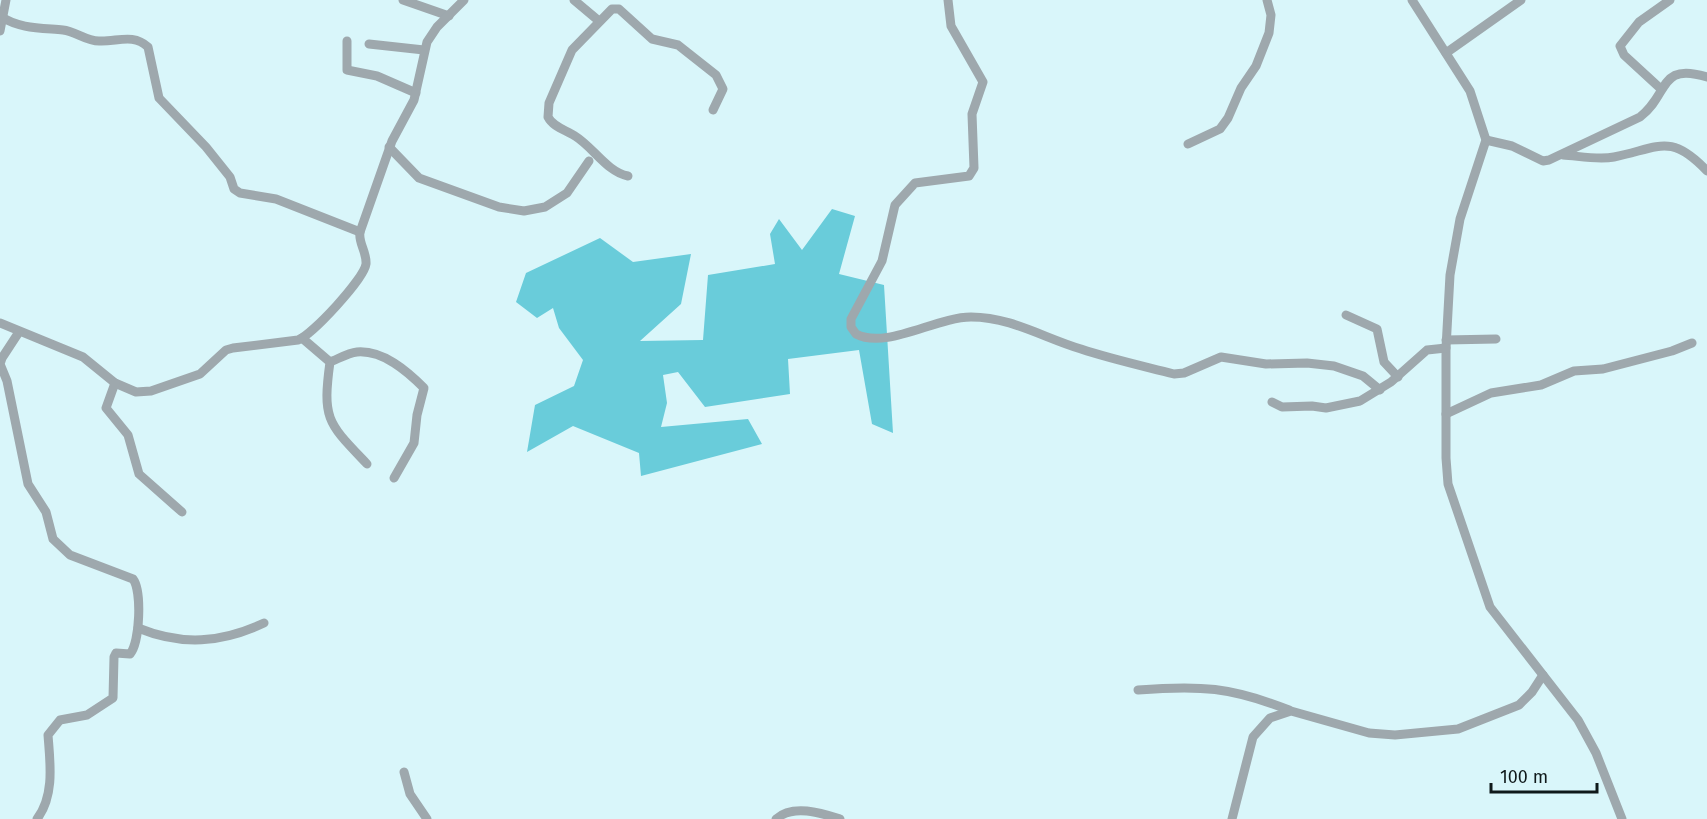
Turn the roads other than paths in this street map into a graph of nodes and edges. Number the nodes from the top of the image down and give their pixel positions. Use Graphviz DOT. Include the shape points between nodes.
graph roads {
  1 [pos="6,0"];
  2 [pos="403,0"];
  3 [pos="464,0"];
  4 [pos="574,0"];
  5 [pos="948,0"];
  6 [pos="1267,0"];
  7 [pos="1412,0"];
  8 [pos="1521,0"];
  9 [pos="1670,0"];
  10 [pos="449,16"];
  11 [pos="1,17"];
  12 [pos="598,21"];
  13 [pos="0,31"];
  14 [pos="347,41"];
  15 [pos="369,44"];
  16 [pos="424,50"];
  17 [pos="1446,53"];
  18 [pos="1707,77"];
  19 [pos="1662,89"];
  20 [pos="416,93"];
  21 [pos="713,110"];
  22 [pos="1486,140"];
  23 [pos="1188,144"];
  24 [pos="389,147"];
  25 [pos="1560,154"];
  26 [pos="589,161"];
  27 [pos="1707,171"];
  28 [pos="628,176"];
  29 [pos="360,232"];
  30 [pos="1346,315"];
  31 [pos="0,323"];
  32 [pos="18,332"];
  33 [pos="303,338"];
  34 [pos="1496,339"];
  35 [pos="1692,343"];
  36 [pos="1446,344"];
  37 [pos="330,362"];
  38 [pos="1398,377"];
  39 [pos="115,383"];
  40 [pos="1380,390"];
  41 [pos="1272,402"];
  42 [pos="1446,414"];
  43 [pos="367,464"];
  44 [pos="394,478"];
  45 [pos="182,512"];
  46 [pos="264,623"];
  47 [pos="138,628"];
  48 [pos="1543,675"];
  49 [pos="1138,690"];
  50 [pos="1291,711"];
  51 [pos="404,772"];
  52 [pos="37,819"];
  53 [pos="427,819"];
  54 [pos="776,819"];
  55 [pos="840,819"];
  56 [pos="1232,819"];
  57 [pos="1622,819"];
  1 -- 11 [label="street"];
  2 -- 10 [label="street"];
  3 -- 10 [label="street"];
  4 -- 12 [label="street"];
  5 -- 40 [label="street" via="951,26 983,82 972,114 974,168 969,176 915,183 895,205 882,261 851,319 856,333 878,339 949,319 974,317 1021,326 1083,350 1174,374 1221,357 1266,364 1307,363 1334,366 1363,376"];
  6 -- 23 [label="street" via="1271,15 1269,33 1228,118 1220,129"];
  7 -- 17 [label="street"];
  8 -- 17 [label="street"];
  9 -- 19 [label="street" via="1639,22 1620,46 1624,55"];
  10 -- 16 [label="street" via="431,33"];
  11 -- 13 [label="street"];
  11 -- 29 [label="street" via="29,28 65,30 98,41 126,38 145,44 159,98 206,147 230,177 234,189 276,199"];
  12 -- 21 [label="street" via="616,8 652,39 678,45 723,84 722,96"];
  12 -- 28 [label="street" via="572,50 549,103 548,117 599,154 611,168"];
  14 -- 20 [label="street" via="347,70 377,76"];
  15 -- 16 [label="street"];
  16 -- 20 [label="street"];
  17 -- 22 [label="street" via="1470,91"];
  18 -- 19 [label="street" via="1684,71 1675,73"];
  19 -- 25 [label="street" via="1652,108 1641,117"];
  20 -- 24 [label="street"];
  22 -- 25 [label="street" via="1512,146 1544,161"];
  22 -- 36 [label="street" via="1469,186 1455,243"];
  24 -- 26 [label="street" via="419,178 499,207 524,211 545,207 567,193"];
  24 -- 29 [label="street"];
  25 -- 27 [label="street" via="1614,157 1665,146 1685,151"];
  29 -- 33 [label="street" via="366,262 362,274"];
  30 -- 38 [label="street" via="1377,329 1384,362"];
  31 -- 32 [label="street"];
  32 -- 39 [label="street" via="83,357"];
  32 -- 47 [label="street" via="0,364 28,484 46,512 57,546 136,583"];
  33 -- 37 [label="street"];
  33 -- 39 [label="street" via="226,350 200,374 151,391 136,392"];
  34 -- 36 [label="street"];
  35 -- 42 [label="street" via="1603,369 1574,371 1541,385 1496,392"];
  36 -- 38 [label="street" via="1427,350"];
  36 -- 42 [label="street"];
  37 -- 43 [label="street" via="327,414 331,425"];
  37 -- 44 [label="street" via="358,352 378,356 400,365 424,388 414,443"];
  38 -- 40 [label="street"];
  39 -- 45 [label="street" via="106,408 128,435 140,474"];
  40 -- 41 [label="street" via="1360,401 1326,408 1282,407"];
  42 -- 48 [label="street" via="1446,472 1490,607"];
  46 -- 47 [label="street" via="238,635 184,641 162,639"];
  47 -- 52 [label="street" via="133,651 114,657 112,698 87,715 60,720 48,735 52,771"];
  48 -- 50 [label="street" via="1519,705 1446,731 1369,733"];
  48 -- 57 [label="street" via="1587,735"];
  49 -- 50 [label="street" via="1198,687 1241,692"];
  50 -- 56 [label="street" via="1270,718 1253,737"];
  51 -- 53 [label="street" via="410,794"];
  54 -- 55 [label="street" via="805,811"];
}
